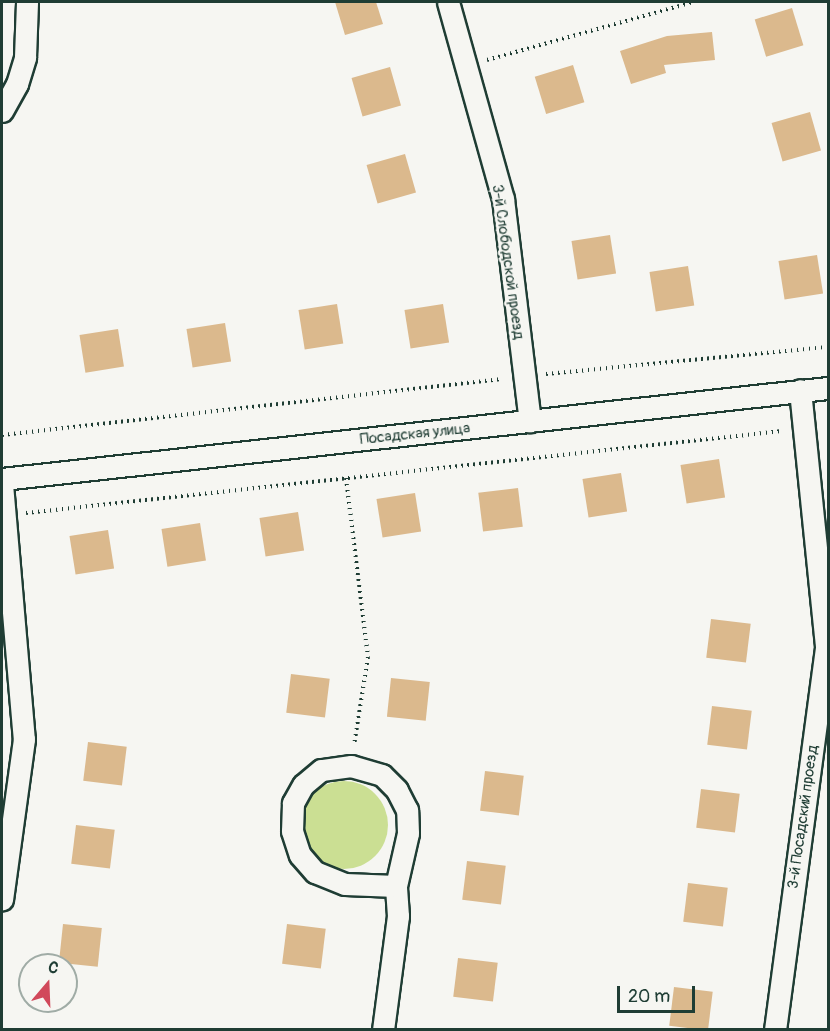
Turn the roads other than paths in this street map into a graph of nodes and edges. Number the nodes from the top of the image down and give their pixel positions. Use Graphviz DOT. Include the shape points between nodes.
graph roads {
  1 [pos="27,2"];
  2 [pos="448,2"];
  3 [pos="2,111"];
  4 [pos="828,388"];
  5 [pos="800,390"];
  6 [pos="530,421"];
  7 [pos="2,481"];
  8 [pos="396,886"];
  9 [pos="2,900"];
  10 [pos="383,1029"];
  11 [pos="776,1029"];
  1 -- 3 [label="street" via="25,57"];
  2 -- 6 [label="street, 3-й Слободской проезд" via="503,200"];
  4 -- 5 [label="street, Посадская улица"];
  5 -- 6 [label="street, Посадская улица"];
  5 -- 11 [label="street, 3-й Посадский проезд" via="826,646"];
  6 -- 7 [label="street, Посадская улица"];
  7 -- 9 [label="street" via="24,739"];
  8 -- 8 [label="street" via="345,884 315,872 300,855 292,831 293,803 303,785 321,770 351,766 382,775 397,790 407,810 408,833"];
  8 -- 10 [label="street" via="398,916"];
}
